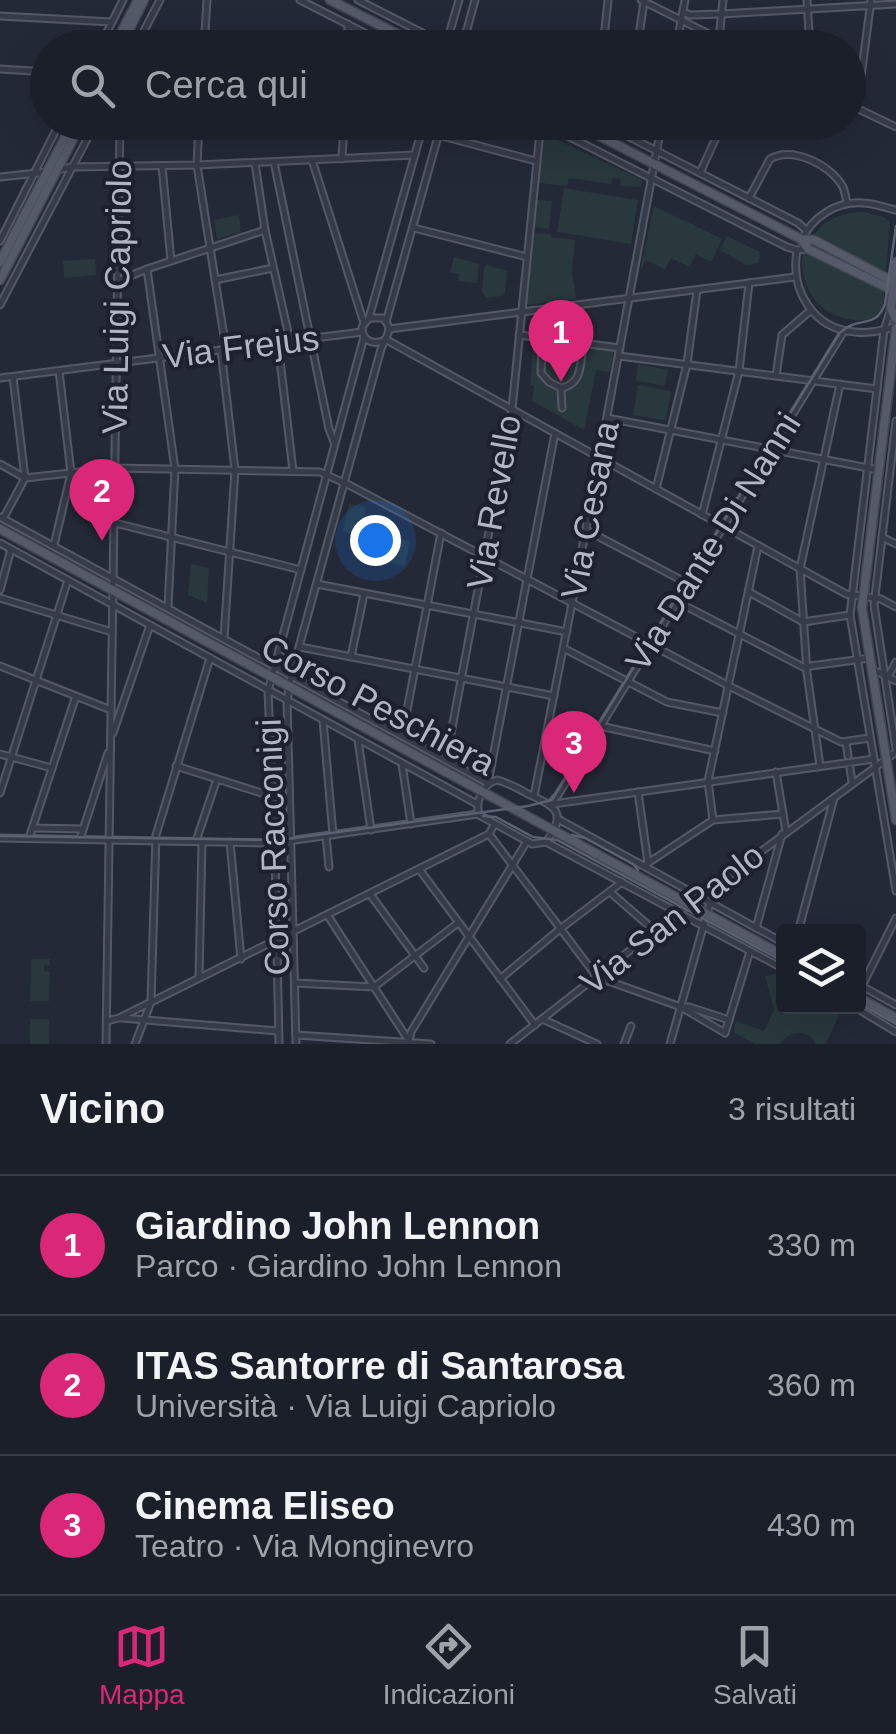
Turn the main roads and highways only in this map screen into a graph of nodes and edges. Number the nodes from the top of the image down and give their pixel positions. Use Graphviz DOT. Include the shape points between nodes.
graph roads {
  1 [pos="141,0"];
  2 [pos="330,0"];
  3 [pos="126,30"];
  4 [pos="389,30"];
  5 [pos="65,140"];
  6 [pos="71,140"];
  7 [pos="606,140"];
  8 [pos="52,171"];
  9 [pos="0,262"];
  10 [pos="896,262"];
  11 [pos="0,280"];
  12 [pos="895,287"];
  13 [pos="896,319"];
  14 [pos="896,327"];
  15 [pos="0,529"];
  16 [pos="896,820"];
  17 [pos="776,952"];
  18 [pos="866,1001"];
  19 [pos="896,1018"];
  1 -- 3 [label="main road"];
  2 -- 4 [label="main road"];
  5 -- 8 [label="main road"];
  6 -- 8 [label="main road"];
  7 -- 12 [label="main road" via="804,235 811,245"];
  8 -- 9 [label="main road"];
  8 -- 11 [label="main road"];
  10 -- 12 [label="main road"];
  12 -- 13 [label="main road"];
  14 -- 16 [label="main road" via="863,613"];
  15 -- 17 [label="main road, Corso Peschiera"];
  18 -- 19 [label="main road"];
}
